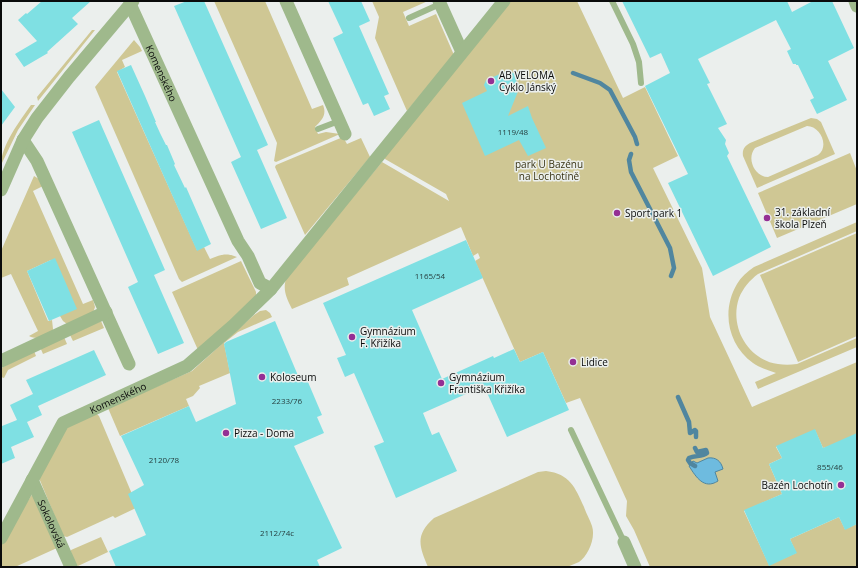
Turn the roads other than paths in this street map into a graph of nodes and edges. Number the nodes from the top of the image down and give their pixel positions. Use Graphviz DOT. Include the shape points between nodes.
graph roads {
  1 [pos="286,1"];
  2 [pos="504,1"];
  3 [pos="612,1"];
  4 [pos="855,1"];
  5 [pos="131,3"];
  6 [pos="440,3"];
  7 [pos="857,6"];
  8 [pos="409,18"];
  9 [pos="462,52"];
  10 [pos="641,83"];
  11 [pos="340,120"];
  12 [pos="318,130"];
  13 [pos="345,134"];
  14 [pos="23,140"];
  15 [pos="1,190"];
  16 [pos="270,289"];
  17 [pos="106,312"];
  18 [pos="1,361"];
  19 [pos="129,364"];
  20 [pos="571,430"];
  21 [pos="32,480"];
  22 [pos="1,538"];
  23 [pos="624,542"];
  24 [pos="71,567"];
  25 [pos="635,567"];
  1 -- 11 [label="street"];
  2 -- 9 [label="street, Komenského"];
  3 -- 10 [label="lane" via="633,44 639,62"];
  4 -- 7 [label="street"];
  5 -- 14 [label="street, Komenského" via="40,113"];
  5 -- 16 [label="street, Komenského" via="238,241 260,283"];
  6 -- 8 [label="lane"];
  6 -- 9 [label="street"];
  9 -- 16 [label="street, Komenského"];
  11 -- 12 [label="lane"];
  11 -- 13 [label="street"];
  14 -- 15 [label="street, Komenského"];
  14 -- 17 [label="street" via="37,161"];
  16 -- 21 [label="street, Komenského" via="187,366 63,423"];
  17 -- 18 [label="street"];
  17 -- 19 [label="street"];
  20 -- 23 [label="lane"];
  21 -- 22 [label="street, Komenského"];
  21 -- 24 [label="street, Sokolovská"];
  23 -- 25 [label="street"];
}
